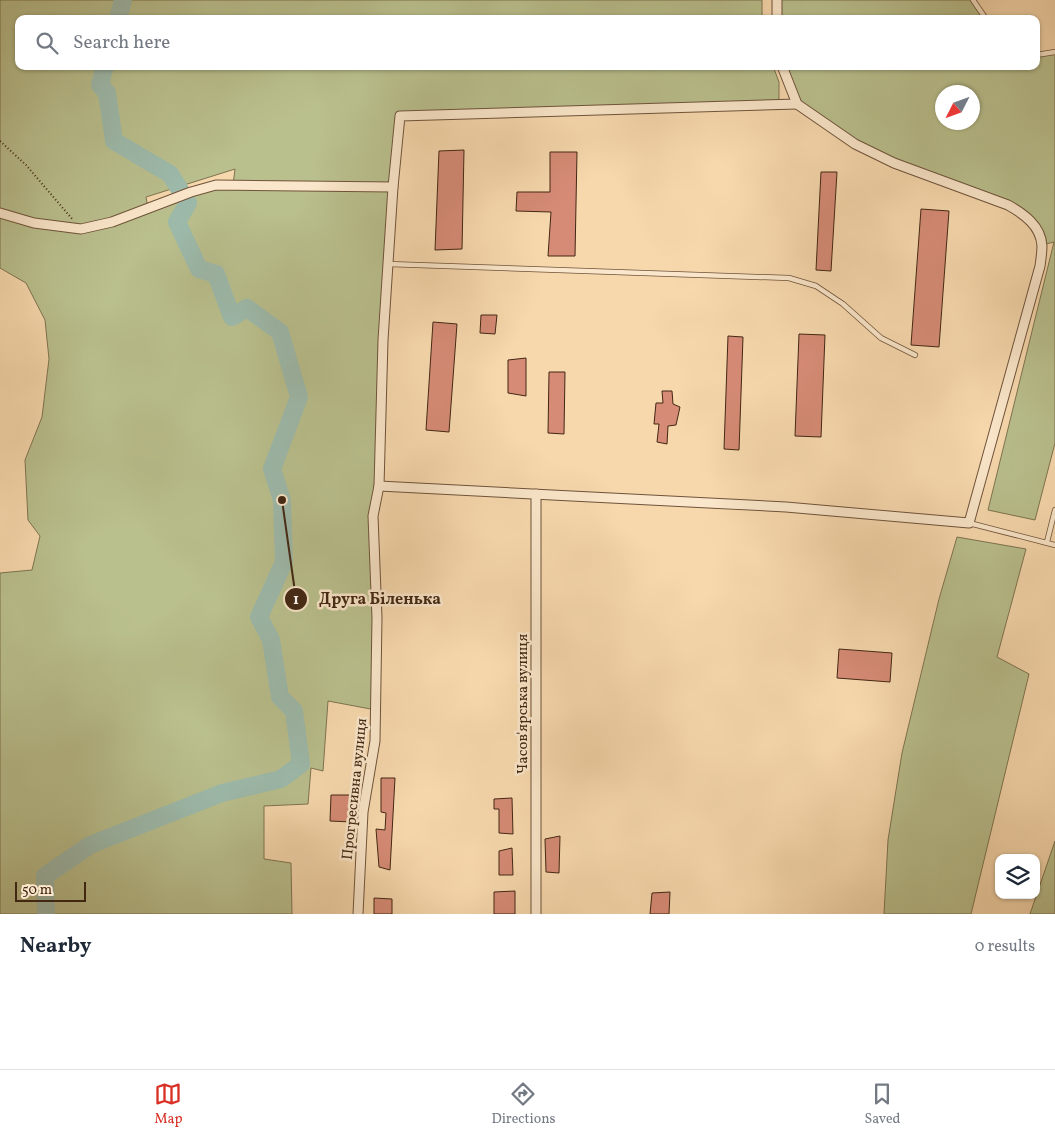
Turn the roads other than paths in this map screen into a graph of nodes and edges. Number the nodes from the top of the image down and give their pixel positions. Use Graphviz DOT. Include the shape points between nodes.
graph roads {
  1 [pos="777,0"];
  2 [pos="973,0"];
  3 [pos="777,15"];
  4 [pos="983,15"];
  5 [pos="1055,52"];
  6 [pos="1040,54"];
  7 [pos="784,70"];
  8 [pos="797,104"];
  9 [pos="393,187"];
  10 [pos="0,214"];
  11 [pos="388,264"];
  12 [pos="915,354"];
  13 [pos="379,486"];
  14 [pos="536,494"];
  15 [pos="1055,510"];
  16 [pos="969,523"];
  17 [pos="1047,542"];
  18 [pos="1055,545"];
  19 [pos="358,914"];
  20 [pos="536,914"];
  1 -- 3 [label="street"];
  2 -- 4 [label="lane"];
  5 -- 6 [label="lane"];
  7 -- 8 [label="street"];
  8 -- 9 [label="street, Прогресивна вулиця" via="400,116"];
  8 -- 16 [label="street" via="855,144 894,163 1008,206 1023,214 1036,227 1042,245 1040,266"];
  9 -- 10 [label="street" via="216,185 112,222 81,229 34,223"];
  9 -- 11 [label="street, Прогресивна вулиця"];
  11 -- 12 [label="lane" via="789,278 816,286 843,304 880,338"];
  11 -- 13 [label="street, Прогресивна вулиця"];
  13 -- 14 [label="street"];
  13 -- 19 [label="street, Прогресивна вулиця" via="374,516 377,618 375,741 363,812"];
  14 -- 16 [label="street" via="786,506"];
  14 -- 20 [label="street, Часов'ярська вулиця"];
  15 -- 17 [label="lane"];
  16 -- 17 [label="lane"];
  17 -- 18 [label="lane"];
}
